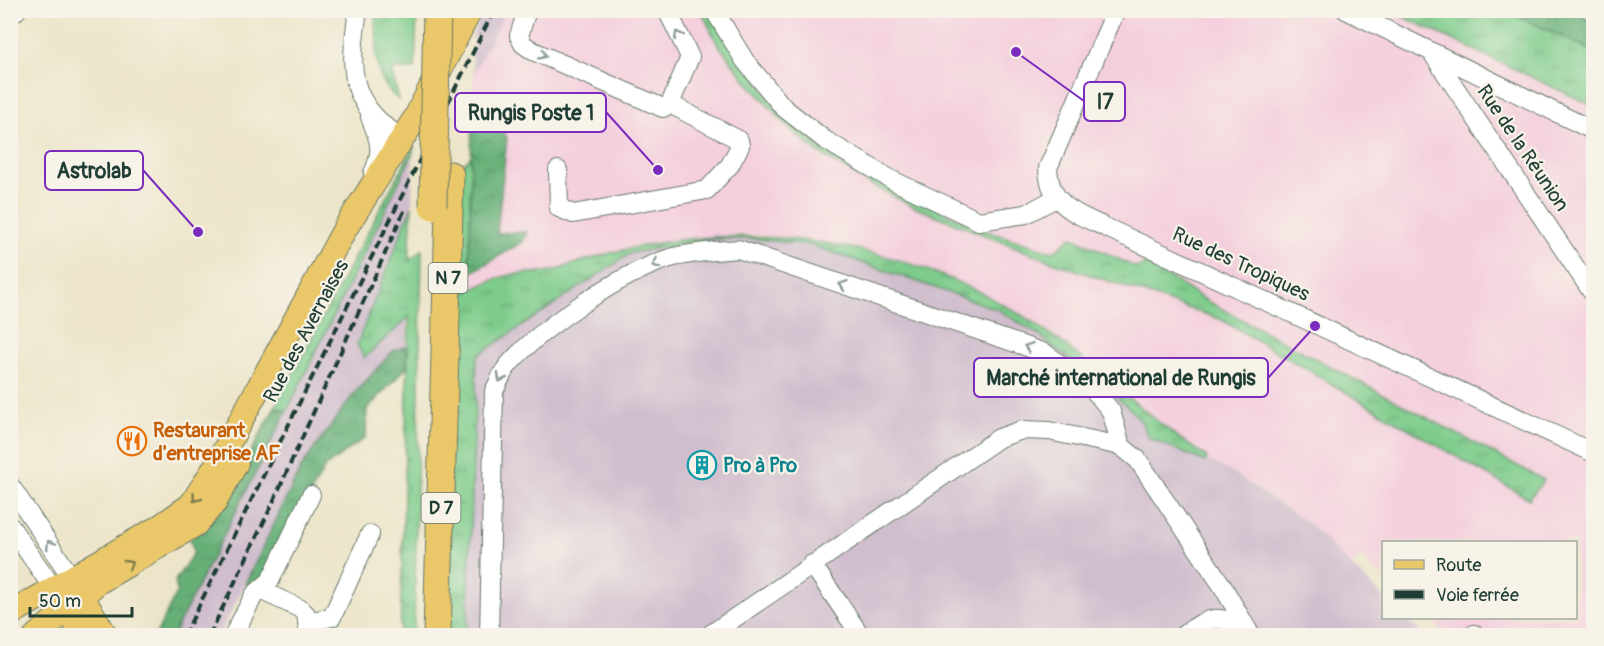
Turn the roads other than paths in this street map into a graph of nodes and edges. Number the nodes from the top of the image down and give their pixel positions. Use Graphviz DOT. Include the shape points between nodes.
graph roads {
  1 [pos="17,10"];
  2 [pos="358,10"];
  3 [pos="436,10"];
  4 [pos="454,10"];
  5 [pos="470,10"];
  6 [pos="527,10"];
  7 [pos="666,10"];
  8 [pos="714,10"];
  9 [pos="1116,10"];
  10 [pos="1346,10"];
  11 [pos="10,15"];
  12 [pos="1434,56"];
  13 [pos="670,105"];
  14 [pos="366,107"];
  15 [pos="1593,131"];
  16 [pos="404,139"];
  17 [pos="558,170"];
  18 [pos="1056,198"];
  19 [pos="346,226"];
  20 [pos="1593,295"];
  21 [pos="437,387"];
  22 [pos="1121,446"];
  23 [pos="1590,459"];
  24 [pos="10,485"];
  25 [pos="311,495"];
  26 [pos="10,526"];
  27 [pos="370,534"];
  28 [pos="812,564"];
  29 [pos="1223,587"];
  30 [pos="265,592"];
  31 [pos="68,593"];
  32 [pos="10,614"];
  33 [pos="1209,619"];
  34 [pos="308,629"];
  35 [pos="1250,634"];
  36 [pos="36,636"];
  37 [pos="84,636"];
  38 [pos="106,636"];
  39 [pos="233,636"];
  40 [pos="422,636"];
  41 [pos="437,636"];
  42 [pos="489,636"];
  43 [pos="708,636"];
  44 [pos="861,636"];
  45 [pos="1182,636"];
  1 -- 11 [label="street"];
  2 -- 14 [label="street" via="352,69"];
  3 -- 21 [label="highway, N 7, bridge" via="433,206"];
  4 -- 21 [label="highway, N 7" via="454,119"];
  5 -- 16 [label="main road, Rue des Avernaises"];
  6 -- 13 [label="street, one-way" via="519,36 533,51 663,108"];
  13 -- 7 [label="street, one-way" via="690,57"];
  8 -- 18 [label="street" via="745,61 784,108 825,140 892,180 979,221 1026,214"];
  9 -- 18 [label="street" via="1048,168 1048,181"];
  10 -- 12 [label="street"];
  12 -- 15 [label="street"];
  12 -- 20 [label="street, Rue de la Réunion"];
  13 -- 17 [label="street" via="740,140 728,169 707,190 573,214 559,208"];
  14 -- 16 [label="street" via="377,121"];
  14 -- 19 [label="street" via="381,141 380,155"];
  16 -- 19 [label="main road, Rue des Avernaises"];
  31 -- 16 [label="main road, Rue des Avernaises, one-way" via="98,582 177,538 207,514 375,206"];
  18 -- 23 [label="street, Rue des Tropiques" via="1074,212"];
  19 -- 31 [label="main road, Rue des Avernaises, one-way" via="191,505"];
  21 -- 40 [label="highway, D 7"];
  21 -- 41 [label="highway, D 7"];
  22 -- 28 [label="street" via="1049,431 1022,430 999,438"];
  22 -- 29 [label="street" via="1138,460"];
  22 -- 42 [label="street, one-way" via="1111,411 1093,389 1045,353 738,249 669,258 624,278 551,327 509,364 494,391"];
  31 -- 24 [label="street, one-way"];
  25 -- 30 [label="street"];
  26 -- 31 [label="street"];
  27 -- 34 [label="street" via="332,617"];
  28 -- 43 [label="street"];
  28 -- 44 [label="street"];
  29 -- 33 [label="street"];
  29 -- 35 [label="street"];
  30 -- 34 [label="street" via="301,609"];
  30 -- 39 [label="street" via="254,595"];
  31 -- 32 [label="main road"];
  31 -- 36 [label="main road"];
  31 -- 37 [label="main road"];
  31 -- 38 [label="main road"];
  33 -- 35 [label="street" via="1231,620"];
  33 -- 45 [label="street"];
}
